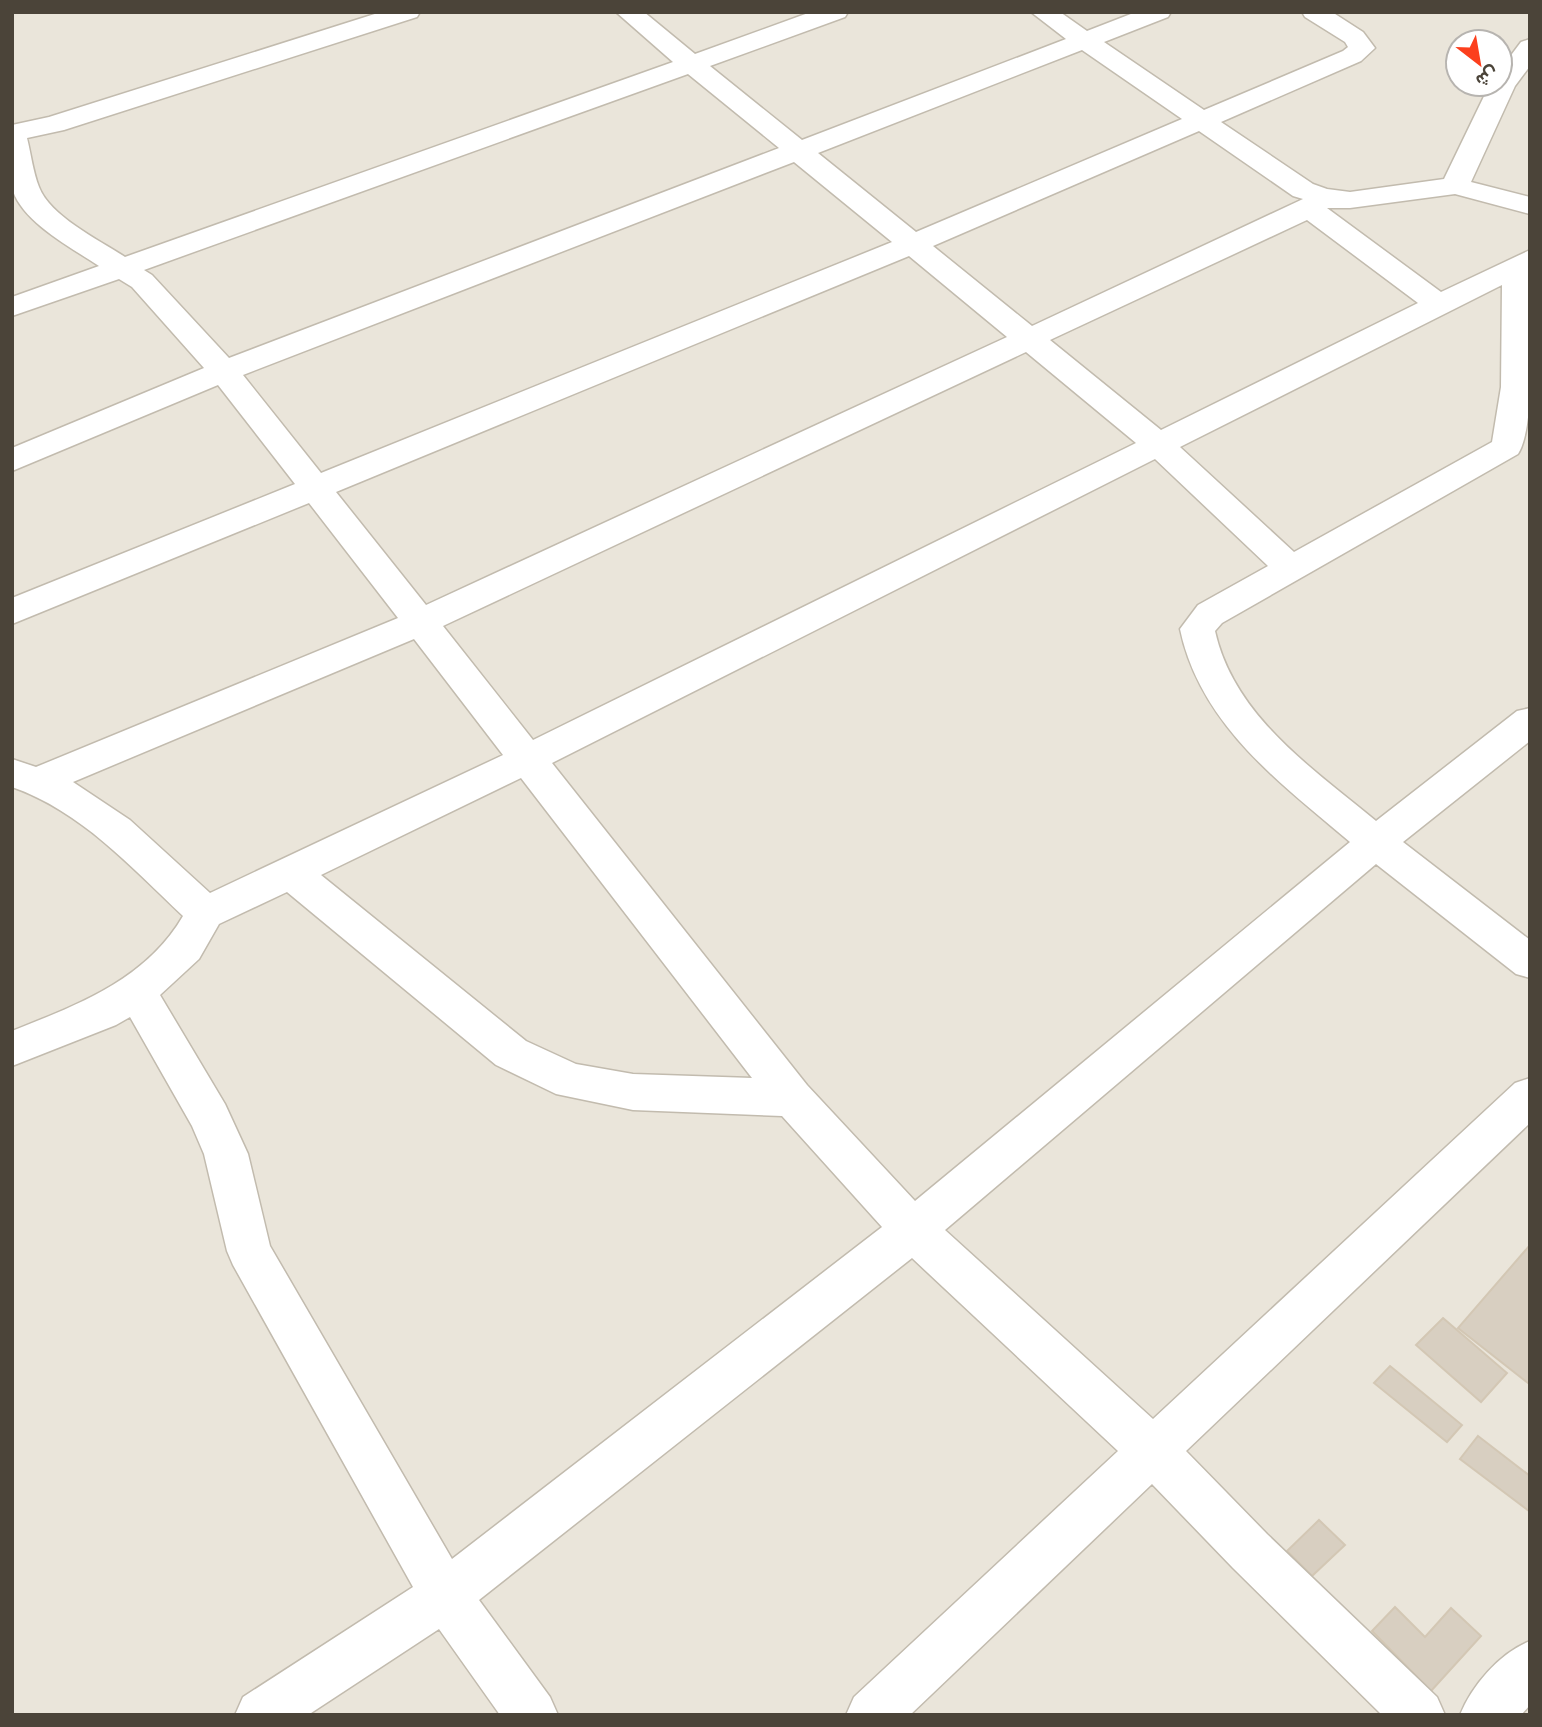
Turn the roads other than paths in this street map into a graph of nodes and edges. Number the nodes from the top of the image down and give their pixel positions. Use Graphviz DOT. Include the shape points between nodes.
graph roads {
  1 [pos="408,12"];
  2 [pos="628,12"];
  3 [pos="836,12"];
  4 [pos="1043,12"];
  5 [pos="1159,12"];
  6 [pos="1314,12"];
  7 [pos="1084,41"];
  8 [pos="1530,47"];
  9 [pos="691,64"];
  10 [pos="1202,121"];
  11 [pos="12,133"];
  12 [pos="799,150"];
  13 [pos="1455,186"];
  14 [pos="1316,202"];
  15 [pos="1530,206"];
  16 [pos="912,244"];
  17 [pos="1524,262"];
  18 [pos="120,267"];
  19 [pos="1438,304"];
  20 [pos="12,307"];
  21 [pos="1031,339"];
  22 [pos="224,371"];
  23 [pos="1158,444"];
  24 [pos="1518,455"];
  25 [pos="12,460"];
  26 [pos="316,489"];
  27 [pos="1291,568"];
  28 [pos="12,612"];
  29 [pos="419,623"];
  30 [pos="1530,721"];
  31 [pos="526,760"];
  32 [pos="27,776"];
  33 [pos="1376,842"];
  34 [pos="291,873"];
  35 [pos="205,914"];
  36 [pos="1530,962"];
  37 [pos="137,992"];
  38 [pos="12,1049"];
  39 [pos="1530,1096"];
  40 [pos="792,1098"];
  41 [pos="913,1230"];
  42 [pos="1154,1452"];
  43 [pos="445,1595"];
  44 [pos="1530,1666"];
  45 [pos="261,1715"];
  46 [pos="532,1715"];
  47 [pos="873,1715"];
  48 [pos="1419,1715"];
  49 [pos="1486,1715"];
  1 -- 11 [label="street" via="55,124"];
  2 -- 9 [label="street"];
  3 -- 9 [label="street"];
  4 -- 7 [label="street"];
  5 -- 7 [label="street"];
  6 -- 10 [label="street" via="1354,37 1362,48"];
  7 -- 10 [label="street"];
  7 -- 12 [label="street"];
  8 -- 13 [label="street" via="1502,86"];
  9 -- 12 [label="street"];
  9 -- 18 [label="street"];
  10 -- 14 [label="street"];
  10 -- 16 [label="street"];
  11 -- 18 [label="street" via="33,202 58,226"];
  12 -- 16 [label="street"];
  12 -- 22 [label="street"];
  13 -- 14 [label="street"];
  13 -- 15 [label="street"];
  14 -- 19 [label="street"];
  14 -- 21 [label="street"];
  16 -- 21 [label="street"];
  16 -- 26 [label="street"];
  17 -- 19 [label="street"];
  17 -- 24 [label="street"];
  18 -- 20 [label="street"];
  18 -- 22 [label="street" via="158,296"];
  19 -- 23 [label="street"];
  21 -- 23 [label="street"];
  21 -- 29 [label="street"];
  22 -- 25 [label="street"];
  22 -- 26 [label="street"];
  23 -- 27 [label="street"];
  23 -- 31 [label="street"];
  24 -- 27 [label="street"];
  26 -- 28 [label="street"];
  26 -- 29 [label="street"];
  27 -- 33 [label="street" via="1210,614 1197,629 1198,645 1248,729 1277,760"];
  29 -- 31 [label="street"];
  29 -- 32 [label="street"];
  30 -- 33 [label="street"];
  31 -- 34 [label="street"];
  31 -- 40 [label="street"];
  32 -- 35 [label="street" via="67,794 105,822"];
  33 -- 36 [label="street"];
  33 -- 41 [label="street"];
  34 -- 35 [label="street"];
  34 -- 40 [label="street" via="511,1053 571,1081 632,1092"];
  35 -- 37 [label="street" via="185,948"];
  37 -- 38 [label="street" via="102,1013"];
  37 -- 43 [label="street" via="210,1117 226,1154 250,1251"];
  39 -- 42 [label="street"];
  40 -- 41 [label="street"];
  41 -- 42 [label="street"];
  41 -- 43 [label="street"];
  42 -- 47 [label="street"];
  42 -- 48 [label="street"];
  43 -- 45 [label="street"];
  43 -- 46 [label="street"];
  44 -- 49 [label="street"];
}
